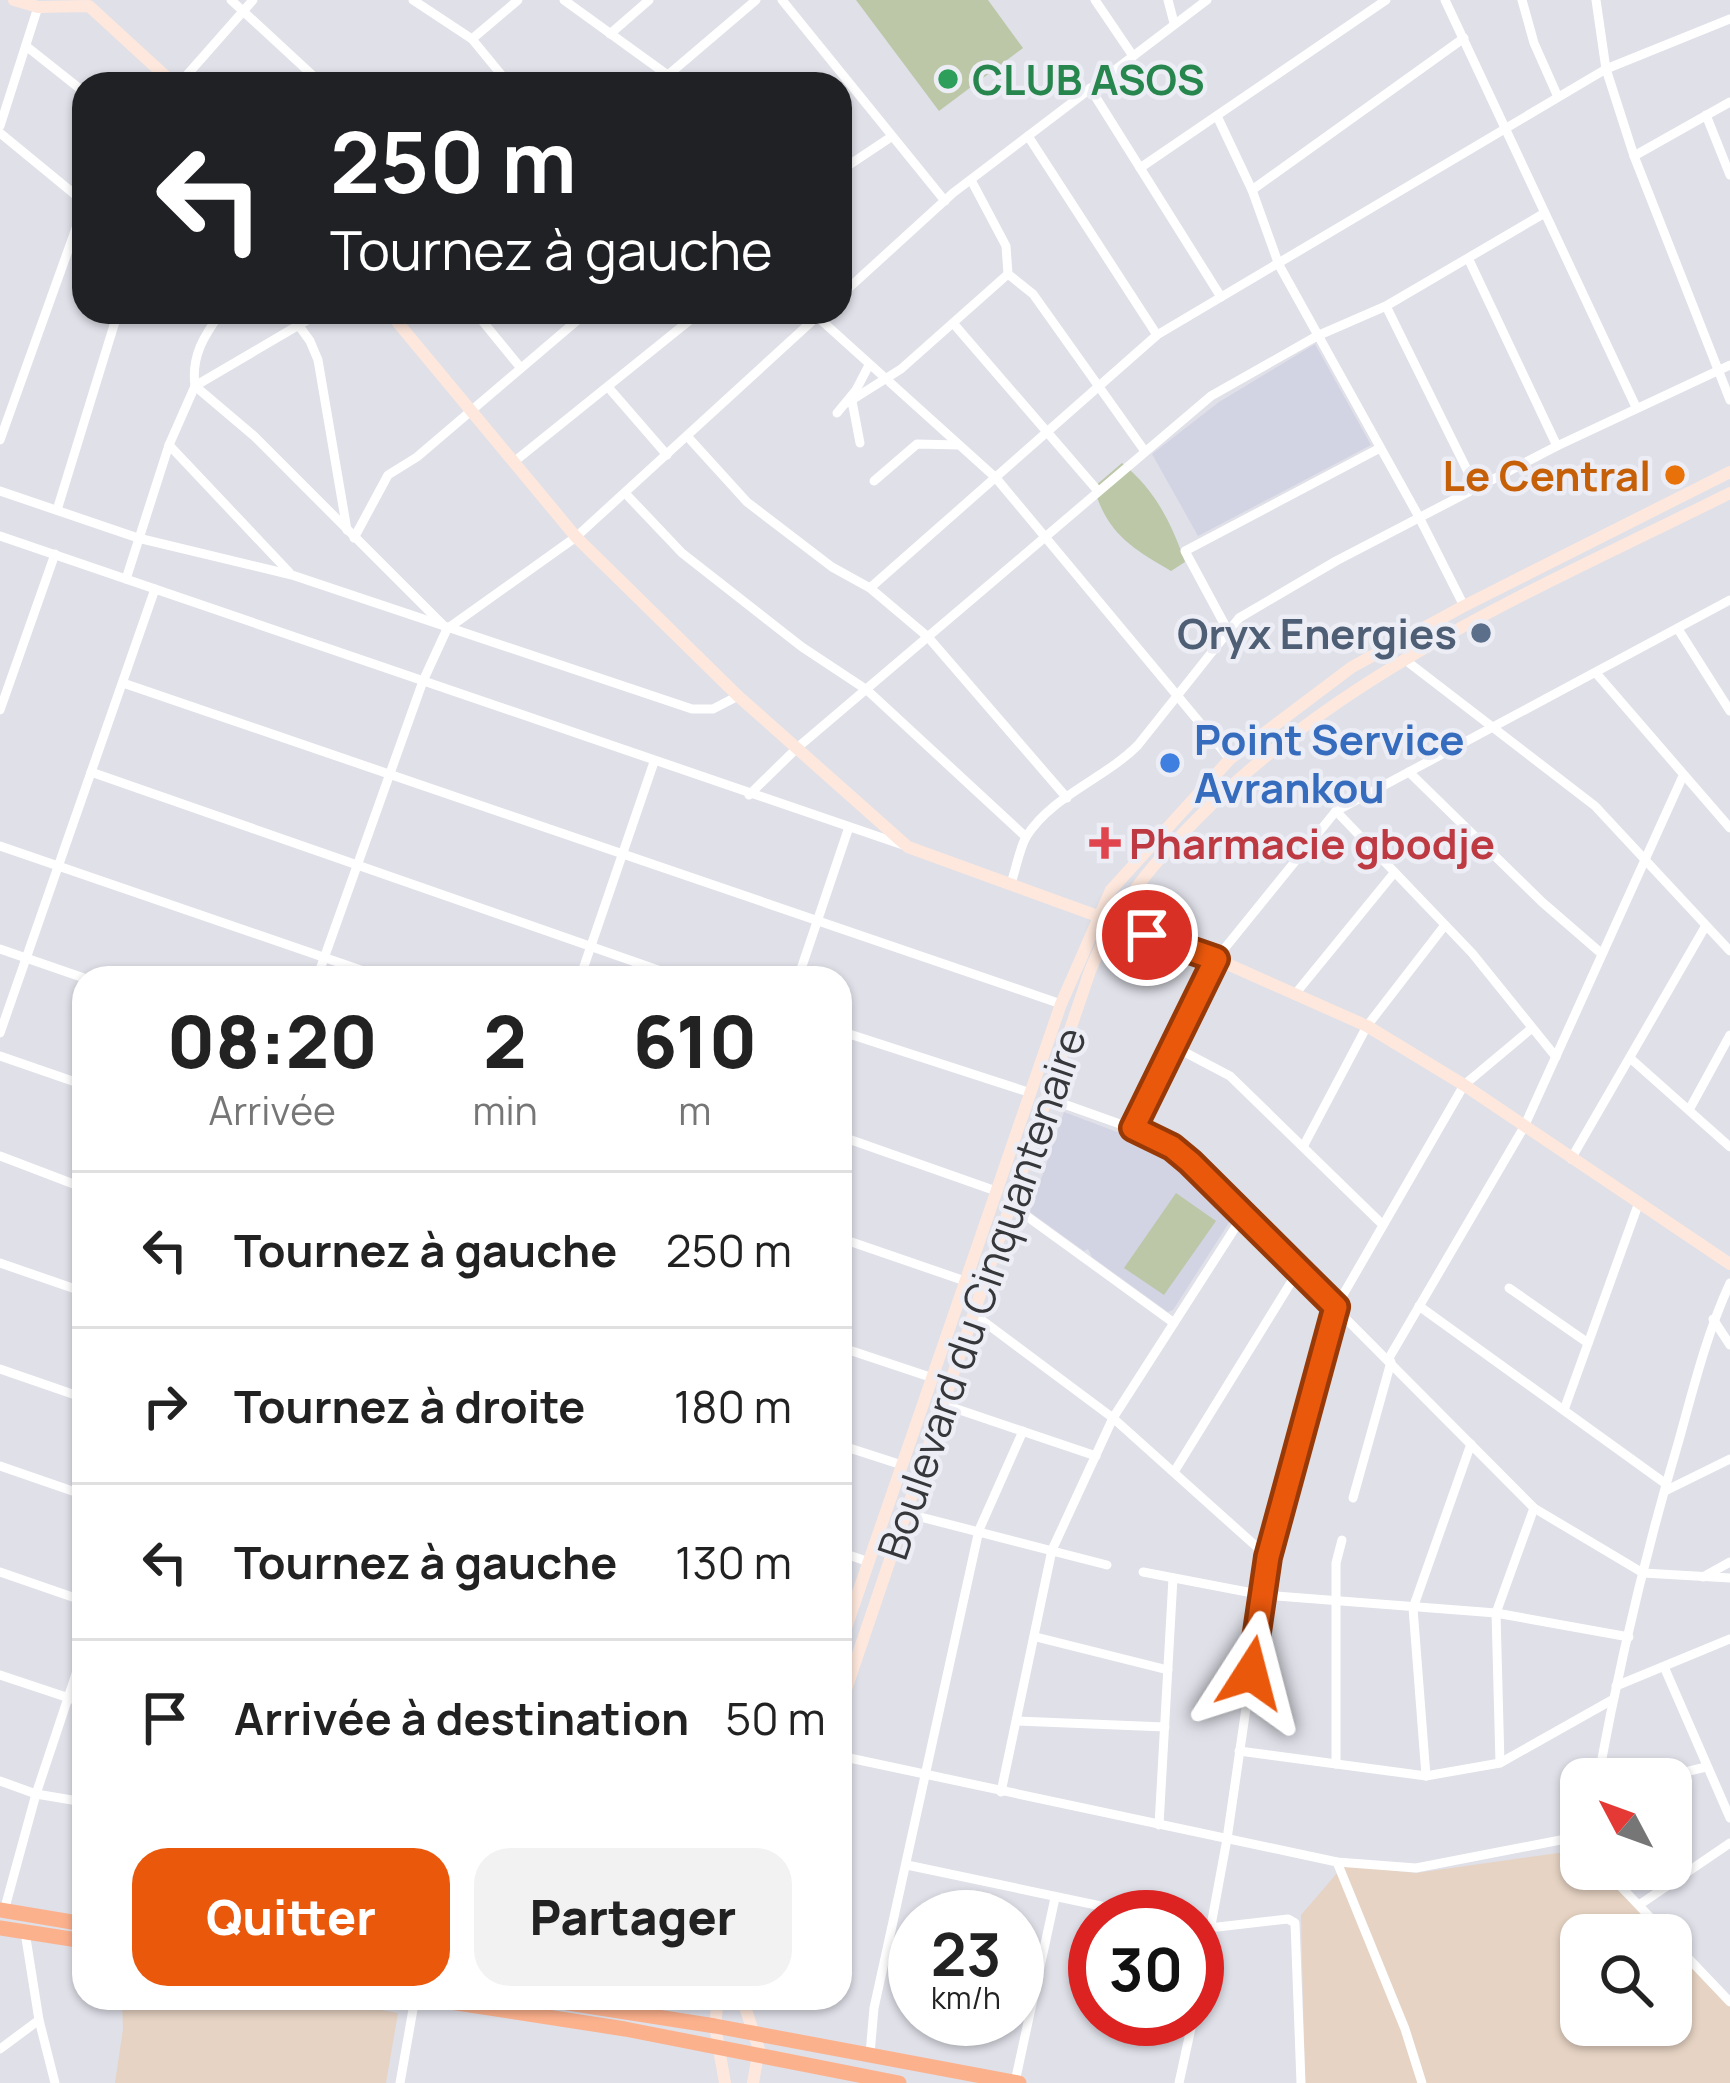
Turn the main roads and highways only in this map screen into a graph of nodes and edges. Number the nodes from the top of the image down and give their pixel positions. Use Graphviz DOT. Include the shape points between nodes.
graph roads {
  1 [pos="14,0"];
  2 [pos="87,3"];
  3 [pos="163,72"];
  4 [pos="399,324"];
  5 [pos="1730,472"];
  6 [pos="1730,493"];
  7 [pos="1097,917"];
  8 [pos="1112,922"];
  9 [pos="1730,1264"];
  10 [pos="852,1611"];
  11 [pos="852,1671"];
  12 [pos="1,1918"];
  13 [pos="72,1923"];
  14 [pos="72,1939"];
  15 [pos="491,2010"];
  16 [pos="613,2010"];
  17 [pos="717,2010"];
  18 [pos="744,2010"];
  19 [pos="715,2026"];
  20 [pos="755,2033"];
  21 [pos="719,2048"];
  22 [pos="758,2055"];
  23 [pos="878,2081"];
  24 [pos="1017,2082"];
  25 [pos="724,2083"];
  26 [pos="753,2083"];
  27 [pos="899,2083"];
  1 -- 2 [label="main road" via="38,7"];
  2 -- 3 [label="main road"];
  4 -- 7 [label="main road" via="576,537 908,847"];
  5 -- 7 [label="main road, Boulevard du Cinquantenaire" via="1352,667 1230,759 1132,862"];
  6 -- 8 [label="main road, Boulevard du Cinquantenaire" via="1336,701 1241,775 1152,865"];
  7 -- 8 [label="main road"];
  7 -- 10 [label="main road, Boulevard du Cinquantenaire"];
  8 -- 9 [label="main road" via="1367,1026"];
  8 -- 11 [label="main road, Boulevard du Cinquantenaire"];
  12 -- 13 [label="highway"];
  12 -- 14 [label="highway" via="26,1932"];
  15 -- 21 [label="highway"];
  16 -- 19 [label="highway"];
  17 -- 19 [label="main road"];
  18 -- 20 [label="main road"];
  19 -- 20 [label="highway"];
  19 -- 21 [label="main road"];
  20 -- 22 [label="main road"];
  20 -- 24 [label="highway"];
  21 -- 22 [label="highway"];
  21 -- 25 [label="main road"];
  22 -- 23 [label="highway"];
  22 -- 26 [label="main road"];
  23 -- 27 [label="highway"];
}
